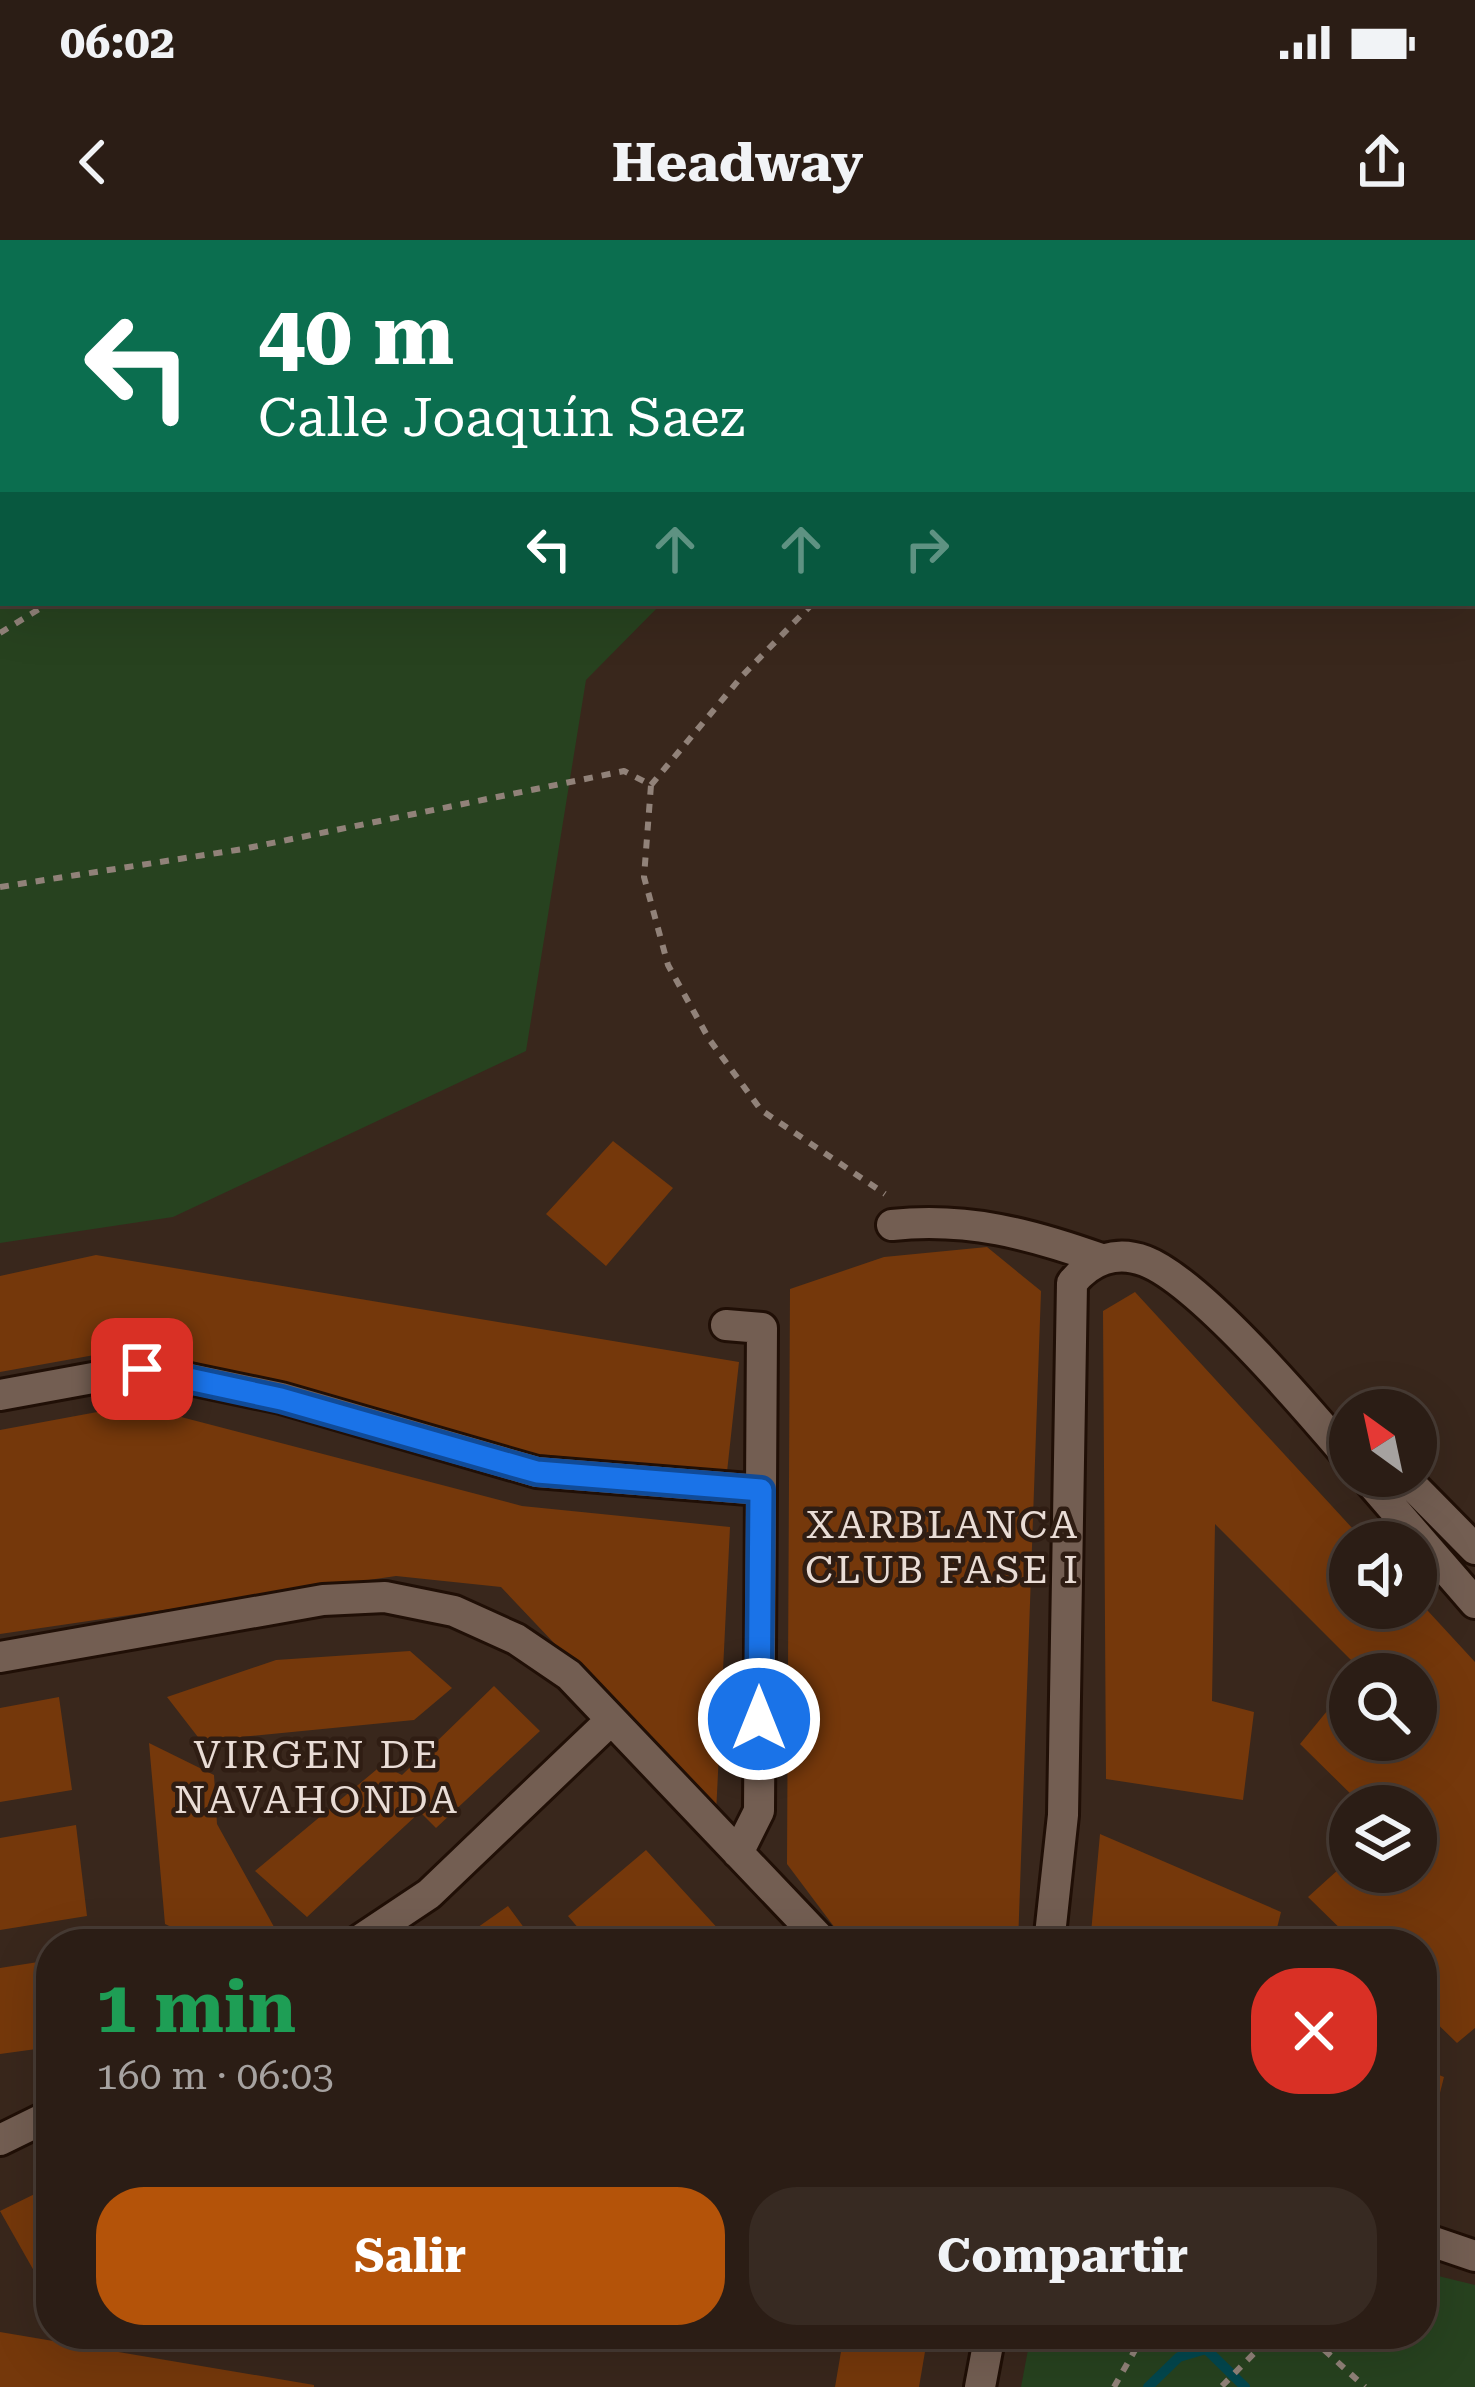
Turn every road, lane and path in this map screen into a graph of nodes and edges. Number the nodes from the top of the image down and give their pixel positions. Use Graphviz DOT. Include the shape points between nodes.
graph roads {
  1 [pos="44,606"];
  2 [pos="810,606"];
  3 [pos="0,633"];
  4 [pos="651,785"];
  5 [pos="0,887"];
  6 [pos="929,1221"];
  7 [pos="892,1225"];
  8 [pos="1101,1259"];
  9 [pos="726,1325"];
  10 [pos="1284,1383"];
  11 [pos="0,1395"];
  12 [pos="1329,1410"];
  13 [pos="1329,1435"];
  14 [pos="761,1490"];
  15 [pos="1383,1497"];
  16 [pos="1423,1497"];
  17 [pos="1475,1549"];
  18 [pos="1475,1603"];
  19 [pos="0,1658"];
  20 [pos="610,1720"];
  21 [pos="738,1853"];
  22 [pos="377,1929"];
  23 [pos="811,1929"];
  24 [pos="1051,1929"];
  25 [pos="36,2122"];
  26 [pos="0,2140"];
  27 [pos="1437,2243"];
  28 [pos="1475,2256"];
  29 [pos="987,2349"];
  30 [pos="1136,2349"];
  31 [pos="1256,2349"];
  32 [pos="1322,2349"];
  33 [pos="1222,2386"];
  34 [pos="980,2387"];
  35 [pos="1114,2387"];
  36 [pos="1365,2387"];
  1 -- 3 [label="path"];
  2 -- 4 [label="path"];
  4 -- 5 [label="path" via="624,771 243,849"];
  4 -- 6 [label="path" via="644,877 668,965 709,1040 761,1110"];
  6 -- 7 [label="street"];
  6 -- 8 [label="street" via="1034,1235"];
  8 -- 10 [label="street" via="1144,1260 1166,1272"];
  8 -- 24 [label="street" via="1072,1283 1068,1307 1063,1815"];
  9 -- 14 [label="street" via="762,1328"];
  10 -- 12 [label="street"];
  10 -- 13 [label="street"];
  11 -- 14 [label="street" via="142,1369 281,1399 537,1472"];
  14 -- 21 [label="street" via="759,1810"];
  15 -- 18 [label="street"];
  16 -- 17 [label="street"];
  19 -- 20 [label="street" via="323,1600 386,1598 454,1611 516,1639 569,1675"];
  20 -- 21 [label="street"];
  20 -- 22 [label="street" via="429,1894"];
  21 -- 23 [label="street"];
  25 -- 26 [label="street"];
  27 -- 28 [label="street"];
  29 -- 34 [label="street"];
  30 -- 35 [label="path"];
  31 -- 33 [label="path"];
  32 -- 36 [label="path"];
}
